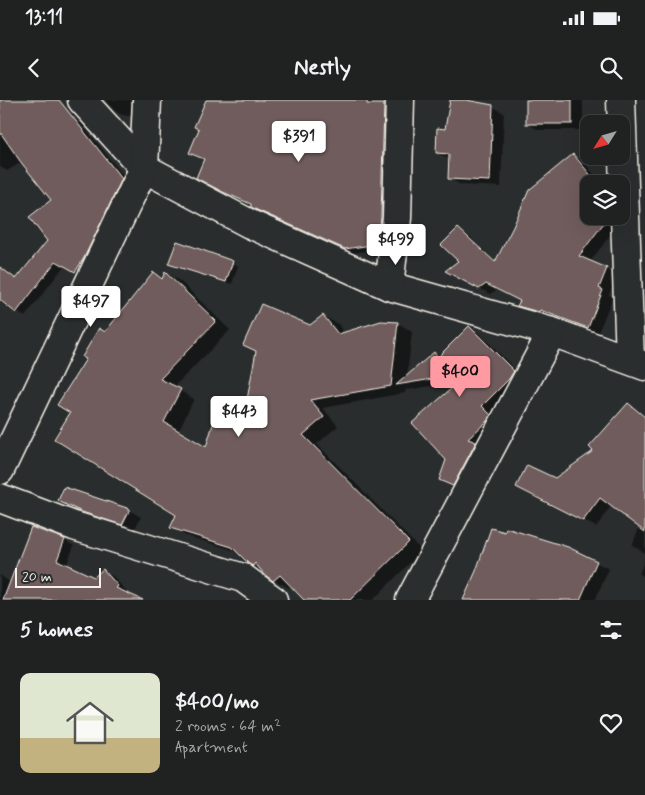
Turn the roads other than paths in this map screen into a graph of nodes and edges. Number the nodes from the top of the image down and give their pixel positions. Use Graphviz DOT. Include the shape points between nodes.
graph roads {
  1 [pos="82,100"];
  2 [pos="147,100"];
  3 [pos="400,100"];
  4 [pos="621,100"];
  5 [pos="144,168"];
  6 [pos="389,286"];
  7 [pos="552,332"];
  8 [pos="637,363"];
  9 [pos="0,470"];
  10 [pos="0,498"];
  11 [pos="273,600"];
  12 [pos="410,600"];
  1 -- 5 [label="street"];
  2 -- 5 [label="street"];
  3 -- 6 [label="street" via="397,218"];
  4 -- 8 [label="street"];
  5 -- 6 [label="street" via="250,224"];
  5 -- 9 [label="street"];
  6 -- 7 [label="street"];
  7 -- 8 [label="street"];
  7 -- 12 [label="street"];
  10 -- 11 [label="street" via="74,526 244,578"];
}
